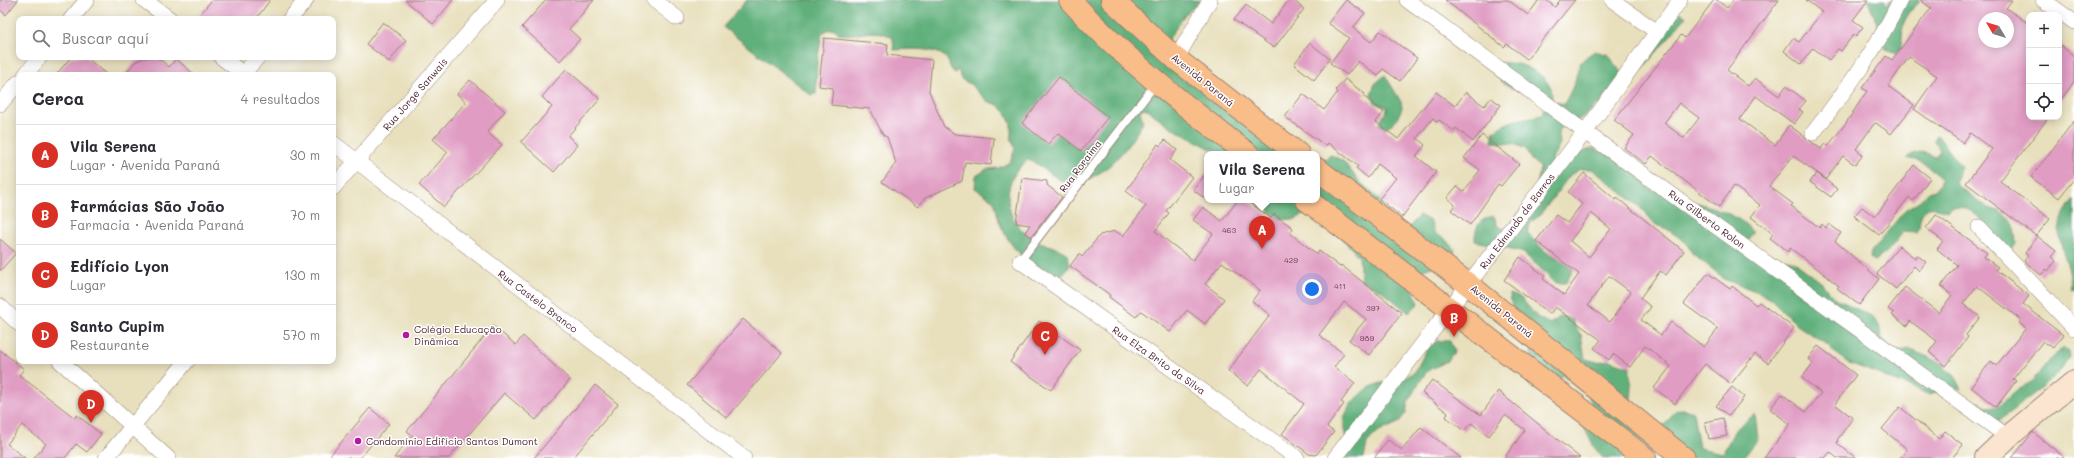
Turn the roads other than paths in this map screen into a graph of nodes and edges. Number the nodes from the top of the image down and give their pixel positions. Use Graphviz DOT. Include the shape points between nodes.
graph roads {
  1 [pos="87,0"];
  2 [pos="144,0"];
  3 [pos="306,0"];
  4 [pos="497,0"];
  5 [pos="654,0"];
  6 [pos="1070,0"];
  7 [pos="1112,0"];
  8 [pos="1210,0"];
  9 [pos="1407,0"];
  10 [pos="1612,0"];
  11 [pos="1680,0"];
  12 [pos="1900,0"];
  13 [pos="2043,0"];
  14 [pos="74,16"];
  15 [pos="166,16"];
  16 [pos="293,16"];
  17 [pos="677,18"];
  18 [pos="2074,22"];
  19 [pos="1657,32"];
  20 [pos="1176,59"];
  21 [pos="38,60"];
  22 [pos="225,60"];
  23 [pos="256,60"];
  24 [pos="28,72"];
  25 [pos="241,72"];
  26 [pos="246,72"];
  27 [pos="1156,83"];
  28 [pos="16,85"];
  29 [pos="0,104"];
  30 [pos="1585,132"];
  31 [pos="1813,133"];
  32 [pos="336,145"];
  33 [pos="1244,151"];
  34 [pos="1294,151"];
  35 [pos="356,161"];
  36 [pos="1320,171"];
  37 [pos="336,184"];
  38 [pos="1311,203"];
  39 [pos="1979,227"];
  40 [pos="1020,262"];
  41 [pos="1469,285"];
  42 [pos="0,306"];
  43 [pos="1449,310"];
  44 [pos="16,321"];
  45 [pos="2074,328"];
  46 [pos="63,364"];
  47 [pos="184,364"];
  48 [pos="2074,382"];
  49 [pos="132,426"];
  50 [pos="2008,437"];
  51 [pos="735,455"];
  52 [pos="106,458"];
  53 [pos="168,458"];
  54 [pos="1297,458"];
  55 [pos="1335,458"];
  56 [pos="1645,458"];
  57 [pos="1684,458"];
  58 [pos="1986,458"];
  1 -- 14 [label="street"];
  2 -- 15 [label="street"];
  3 -- 16 [label="street"];
  4 -- 35 [label="street, Rua Jorge Sanwais"];
  5 -- 17 [label="street"];
  6 -- 27 [label="main road" via="1094,26"];
  7 -- 20 [label="main road, Avenida Paraná"];
  8 -- 20 [label="street"];
  9 -- 30 [label="street, Rua Gilberto Rolon"];
  10 -- 19 [label="street"];
  11 -- 19 [label="street, Rua Edmundo de Barros"];
  12 -- 31 [label="street" via="1863,65"];
  13 -- 18 [label="street"];
  19 -- 30 [label="street, Rua Edmundo de Barros"];
  20 -- 34 [label="main road, Avenida Paraná"];
  21 -- 24 [label="street"];
  22 -- 25 [label="street"];
  23 -- 26 [label="street"];
  27 -- 33 [label="main road"];
  27 -- 40 [label="lane, Rua Roraima"];
  28 -- 29 [label="street"];
  30 -- 41 [label="street, Rua Edmundo de Barros"];
  30 -- 50 [label="street, Rua Gilberto Rolon"];
  32 -- 35 [label="street, Rua Castelo Branco"];
  35 -- 37 [label="street, Rua Jorge Sanwais"];
  35 -- 51 [label="street, Rua Castelo Branco"];
  36 -- 41 [label="main road, Avenida Paraná"];
  38 -- 43 [label="main road"];
  39 -- 45 [label="street"];
  40 -- 54 [label="street, Rua Elza Brito da Silva"];
  41 -- 43 [label="street, Rua Edmundo de Barros"];
  41 -- 57 [label="main road, Avenida Paraná"];
  42 -- 44 [label="street"];
  43 -- 55 [label="street, Rua Edmundo de Barros"];
  43 -- 56 [label="main road"];
  46 -- 49 [label="street"];
  47 -- 49 [label="street"];
  48 -- 50 [label="main road"];
  49 -- 52 [label="street"];
  49 -- 53 [label="street"];
  50 -- 58 [label="main road"];
}
